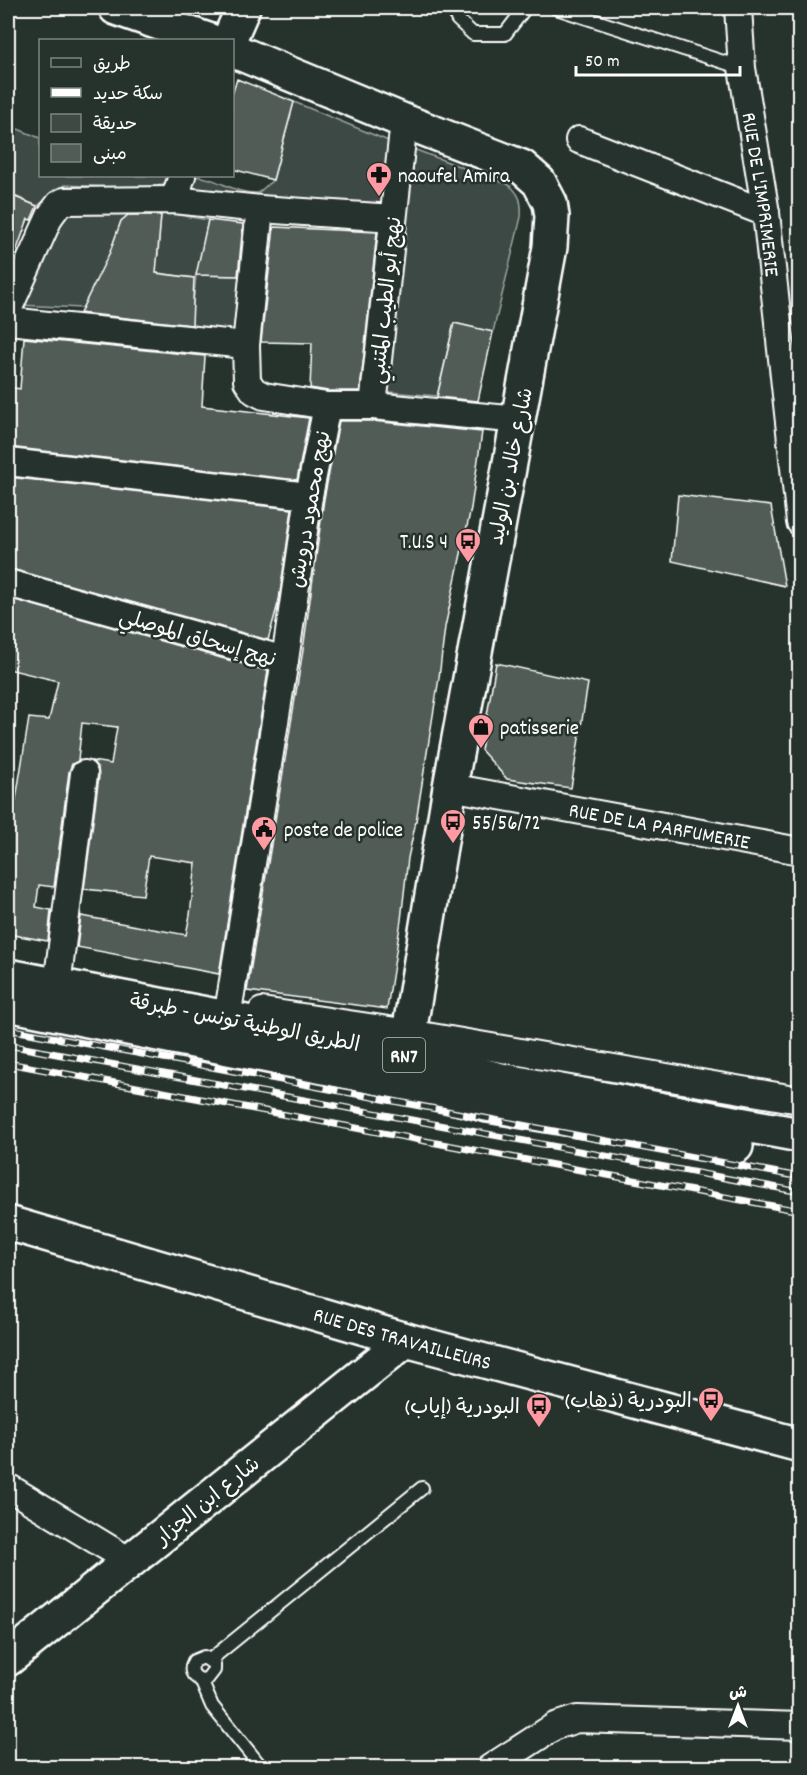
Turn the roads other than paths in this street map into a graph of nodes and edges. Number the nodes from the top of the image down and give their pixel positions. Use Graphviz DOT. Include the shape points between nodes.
graph roads {
  1 [pos="116,8"];
  2 [pos="243,8"];
  3 [pos="458,8"];
  4 [pos="525,8"];
  5 [pos="556,8"];
  6 [pos="738,8"];
  7 [pos="205,39"];
  8 [pos="229,39"];
  9 [pos="234,51"];
  10 [pos="742,68"];
  11 [pos="404,121"];
  12 [pos="579,140"];
  13 [pos="182,177"];
  14 [pos="174,200"];
  15 [pos="260,209"];
  16 [pos="766,213"];
  17 [pos="393,218"];
  18 [pos="8,310"];
  19 [pos="8,321"];
  20 [pos="246,345"];
  21 [pos="327,406"];
  22 [pos="374,406"];
  23 [pos="519,420"];
  24 [pos="8,462"];
  25 [pos="309,496"];
  26 [pos="800,522"];
  27 [pos="8,583"];
  28 [pos="285,660"];
  29 [pos="84,774"];
  30 [pos="450,787"];
  31 [pos="800,851"];
  32 [pos="8,965"];
  33 [pos="8,975"];
  34 [pos="58,979"];
  35 [pos="8,1004"];
  36 [pos="228,1012"];
  37 [pos="407,1057"];
  38 [pos="800,1100"];
  39 [pos="800,1135"];
  40 [pos="800,1156"];
  41 [pos="8,1223"];
  42 [pos="406,1340"];
  43 [pos="800,1445"];
  44 [pos="8,1487"];
  45 [pos="422,1488"];
  46 [pos="130,1561"];
  47 [pos="8,1659"];
  48 [pos="800,1726"];
  49 [pos="262,1767"];
  50 [pos="490,1767"];
  1 -- 7 [label="street"];
  2 -- 8 [label="street"];
  3 -- 4 [label="lane" via="457,19 473,34 505,34"];
  5 -- 10 [label="lane"];
  6 -- 10 [label="street, RUE DE L'IMPRIMERIE"];
  9 -- 11 [label="street, شارع خالد بن الوليد"];
  10 -- 16 [label="street, RUE DE L'IMPRIMERIE"];
  11 -- 17 [label="street, نهج أبو الطيب المتنبي"];
  11 -- 23 [label="street, شارع خالد بن الوليد" via="522,167 539,182 550,203 550,247"];
  12 -- 16 [label="street"];
  13 -- 14 [label="street"];
  14 -- 15 [label="street"];
  14 -- 18 [label="street" via="73,200 59,204"];
  15 -- 17 [label="street"];
  15 -- 20 [label="street"];
  16 -- 26 [label="street, RUE DE L'IMPRIMERIE"];
  17 -- 22 [label="street, نهج أبو الطيب المتنبي"];
  19 -- 20 [label="street"];
  20 -- 21 [label="street" via="247,381 254,391"];
  21 -- 22 [label="street, نهج محمود درويش"];
  21 -- 25 [label="street, نهج محمود درويش"];
  22 -- 23 [label="street, نهج محمود درويش"];
  23 -- 30 [label="street, شارع خالد بن الوليد"];
  24 -- 25 [label="street"];
  25 -- 28 [label="street, نهج محمود درويش"];
  27 -- 28 [label="street, نهج إسحاق الموصلي"];
  28 -- 36 [label="street, نهج إسحاق الموصلي"];
  29 -- 34 [label="street"];
  30 -- 31 [label="street, RUE DE LA PARFUMERIE"];
  30 -- 37 [label="street, شارع خالد بن الوليد"];
  32 -- 34 [label="street"];
  33 -- 34 [label="street, الطريق الوطنية تونس - طبرقة / RN7"];
  34 -- 36 [label="street, الطريق الوطنية تونس - طبرقة / RN7"];
  35 -- 37 [label="street, الطريق الوطنية تونس - طبرقة / RN7"];
  36 -- 37 [label="street, الطريق الوطنية تونس - طبرقة / RN7"];
  37 -- 38 [label="street"];
  37 -- 39 [label="street, الطريق الوطنية تونس - طبرقة / RN7" via="501,1080"];
  37 -- 40 [label="street, الطريق الوطنية تونس - طبرقة / RN7" via="488,1105"];
  41 -- 42 [label="street, RUE DES TRAVAILLEURS"];
  42 -- 43 [label="street, RUE DES TRAVAILLEURS"];
  42 -- 46 [label="street, شارع ابن الجزار"];
  44 -- 46 [label="street"];
  45 -- 49 [label="lane" via="210,1660 214,1670 201,1680 212,1706"];
  46 -- 47 [label="street, شارع ابن الجزار"];
  48 -- 50 [label="street" via="577,1719 555,1725"];
}
